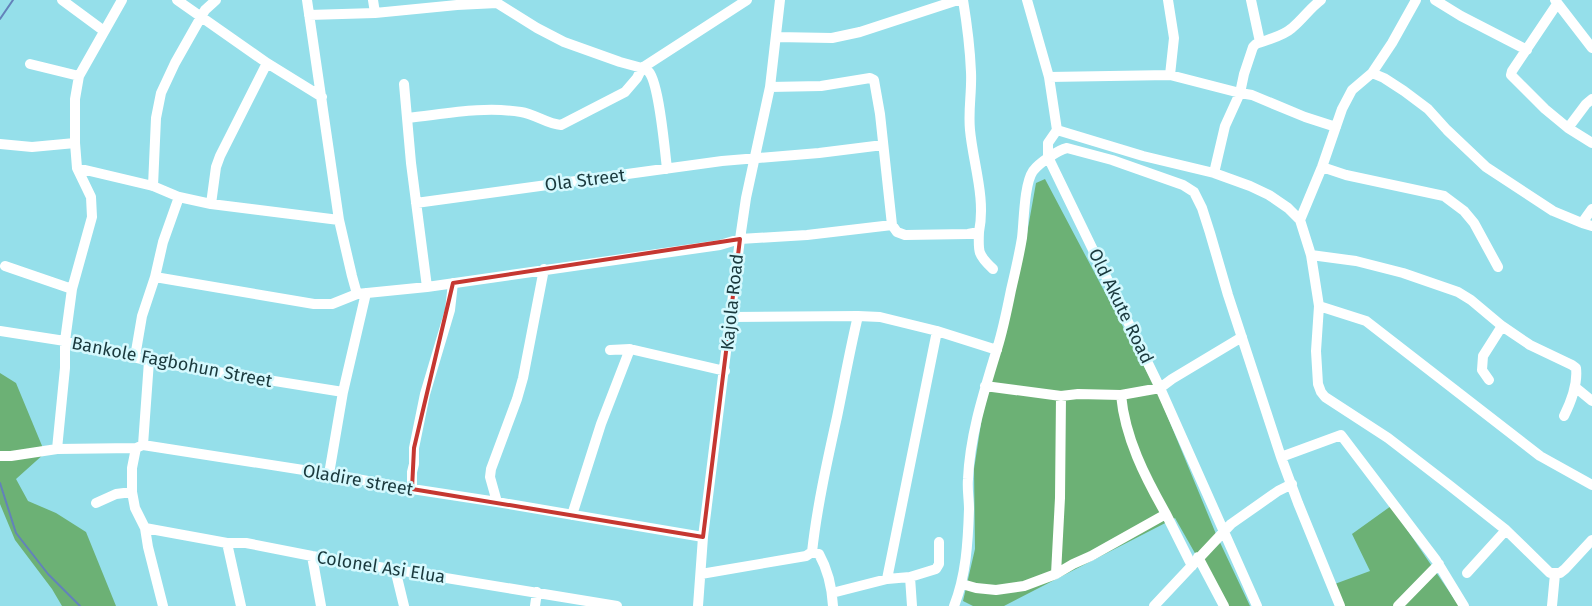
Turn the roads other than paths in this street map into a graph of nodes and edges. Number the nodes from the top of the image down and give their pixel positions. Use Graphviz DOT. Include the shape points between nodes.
graph roads {
  1 [pos="62,0"];
  2 [pos="122,0"];
  3 [pos="177,0"];
  4 [pos="216,0"];
  5 [pos="307,0"];
  6 [pos="373,0"];
  7 [pos="747,0"];
  8 [pos="780,0"];
  9 [pos="958,0"];
  10 [pos="963,0"];
  11 [pos="1027,0"];
  12 [pos="1168,0"];
  13 [pos="1252,0"];
  14 [pos="1321,0"];
  15 [pos="1416,0"];
  16 [pos="1434,0"];
  17 [pos="456,2"];
  18 [pos="1556,2"];
  19 [pos="375,13"];
  20 [pos="309,15"];
  21 [pos="201,17"];
  22 [pos="104,32"];
  23 [pos="776,37"];
  24 [pos="1260,42"];
  25 [pos="1592,48"];
  26 [pos="1527,50"];
  27 [pos="267,63"];
  28 [pos="30,64"];
  29 [pos="642,68"];
  30 [pos="1372,74"];
  31 [pos="1170,75"];
  32 [pos="79,76"];
  33 [pos="1049,78"];
  34 [pos="404,84"];
  35 [pos="770,87"];
  36 [pos="1240,93"];
  37 [pos="322,97"];
  38 [pos="1592,99"];
  39 [pos="407,118"];
  40 [pos="1336,127"];
  41 [pos="1568,128"];
  42 [pos="1057,130"];
  43 [pos="75,143"];
  44 [pos="1592,143"];
  45 [pos="0,144"];
  46 [pos="883,145"];
  47 [pos="755,157"];
  48 [pos="1048,157"];
  49 [pos="1322,167"];
  50 [pos="77,168"];
  51 [pos="667,169"];
  52 [pos="1214,173"];
  53 [pos="153,186"];
  54 [pos="179,197"];
  55 [pos="416,203"];
  56 [pos="211,204"];
  57 [pos="1592,208"];
  58 [pos="339,220"];
  59 [pos="1300,220"];
  60 [pos="892,225"];
  61 [pos="1587,225"];
  62 [pos="978,232"];
  63 [pos="740,239"];
  64 [pos="1311,255"];
  65 [pos="5,266"];
  66 [pos="1498,267"];
  67 [pos="544,269"];
  68 [pos="993,269"];
  69 [pos="155,277"];
  70 [pos="453,283"];
  71 [pos="427,287"];
  72 [pos="72,289"];
  73 [pos="362,293"];
  74 [pos="1319,306"];
  75 [pos="858,316"];
  76 [pos="731,317"];
  77 [pos="1502,326"];
  78 [pos="0,331"];
  79 [pos="937,331"];
  80 [pos="1242,337"];
  81 [pos="66,342"];
  82 [pos="630,349"];
  83 [pos="610,350"];
  84 [pos="997,350"];
  85 [pos="135,357"];
  86 [pos="149,361"];
  87 [pos="725,371"];
  88 [pos="1489,380"];
  89 [pos="985,386"];
  90 [pos="1160,388"];
  91 [pos="1575,388"];
  92 [pos="343,392"];
  93 [pos="1121,395"];
  94 [pos="1061,396"];
  95 [pos="1592,401"];
  96 [pos="1564,416"];
  97 [pos="139,447"];
  98 [pos="57,449"];
  99 [pos="0,456"];
  100 [pos="1281,457"];
  101 [pos="330,474"];
  102 [pos="1292,484"];
  103 [pos="1592,485"];
  104 [pos="412,490"];
  105 [pos="132,492"];
  106 [pos="497,502"];
  107 [pos="96,503"];
  108 [pos="1166,514"];
  109 [pos="572,515"];
  110 [pos="145,528"];
  111 [pos="1506,530"];
  112 [pos="1224,532"];
  113 [pos="703,537"];
  114 [pos="939,542"];
  115 [pos="227,543"];
  116 [pos="1590,546"];
  117 [pos="812,552"];
  118 [pos="312,556"];
  119 [pos="1195,562"];
  120 [pos="1439,564"];
  121 [pos="395,569"];
  122 [pos="1467,573"];
  123 [pos="701,574"];
  124 [pos="1056,574"];
  125 [pos="1555,574"];
  126 [pos="910,577"];
  127 [pos="887,580"];
  128 [pos="962,584"];
  129 [pos="537,592"];
  130 [pos="832,593"];
  131 [pos="163,606"];
  132 [pos="241,606"];
  133 [pos="321,606"];
  134 [pos="404,606"];
  135 [pos="535,606"];
  136 [pos="617,606"];
  137 [pos="698,606"];
  138 [pos="833,606"];
  139 [pos="912,606"];
  140 [pos="954,606"];
  141 [pos="1154,606"];
  142 [pos="1224,606"];
  143 [pos="1257,606"];
  144 [pos="1340,606"];
  145 [pos="1398,606"];
  146 [pos="1464,606"];
  147 [pos="1552,606"];
  1 -- 22 [label="street"];
  2 -- 22 [label="street"];
  3 -- 21 [label="street"];
  4 -- 21 [label="street"];
  5 -- 20 [label="street"];
  6 -- 19 [label="street"];
  7 -- 29 [label="street"];
  8 -- 23 [label="street, Kajola Road"];
  9 -- 23 [label="street" via="832,38"];
  10 -- 62 [label="street" via="969,35 970,131 979,185 981,221"];
  11 -- 33 [label="street"];
  12 -- 31 [label="street" via="1174,38"];
  13 -- 24 [label="street"];
  14 -- 24 [label="street" via="1293,28"];
  15 -- 30 [label="street"];
  16 -- 26 [label="street"];
  17 -- 19 [label="street"];
  17 -- 29 [label="street" via="497,3 564,42"];
  18 -- 25 [label="street"];
  18 -- 26 [label="street"];
  19 -- 20 [label="street"];
  20 -- 37 [label="street"];
  21 -- 27 [label="street"];
  21 -- 53 [label="street" via="161,93 156,118"];
  22 -- 32 [label="street"];
  23 -- 35 [label="street, Kajola Road"];
  24 -- 36 [label="street" via="1253,47"];
  26 -- 41 [label="street" via="1512,71 1512,77"];
  27 -- 37 [label="street"];
  27 -- 56 [label="street" via="220,156"];
  28 -- 32 [label="street"];
  29 -- 39 [label="street" via="625,92 561,125 524,112 501,110"];
  29 -- 51 [label="street" via="653,80"];
  30 -- 40 [label="street" via="1352,90"];
  30 -- 61 [label="street" via="1384,78 1428,109 1486,167 1553,211"];
  31 -- 33 [label="street"];
  31 -- 36 [label="street"];
  32 -- 43 [label="street" via="75,99"];
  33 -- 42 [label="street"];
  34 -- 39 [label="street"];
  35 -- 46 [label="street" via="874,80"];
  35 -- 47 [label="street, Kajola Road"];
  36 -- 40 [label="street"];
  36 -- 52 [label="street" via="1225,126"];
  37 -- 58 [label="street"];
  38 -- 41 [label="street"];
  39 -- 55 [label="street"];
  40 -- 49 [label="street"];
  41 -- 44 [label="street"];
  42 -- 48 [label="street" via="1048,144"];
  42 -- 52 [label="street"];
  43 -- 45 [label="street" via="32,147"];
  43 -- 50 [label="street"];
  46 -- 47 [label="street, Ola Street" via="786,157"];
  46 -- 60 [label="street"];
  47 -- 51 [label="street, Ola Street"];
  47 -- 63 [label="street, Kajola Road"];
  48 -- 80 [label="street" via="1067,148 1112,160 1183,185 1194,192 1202,208"];
  48 -- 84 [label="street" via="1033,171 1028,184 1022,240"];
  48 -- 90 [label="street, Old Akute Road"];
  49 -- 59 [label="street"];
  49 -- 66 [label="street" via="1449,199 1474,223"];
  50 -- 53 [label="street"];
  50 -- 72 [label="street" via="91,197 92,217"];
  51 -- 55 [label="street, Ola Street"];
  52 -- 59 [label="street" via="1269,196"];
  53 -- 54 [label="street"];
  54 -- 56 [label="street"];
  54 -- 69 [label="street"];
  55 -- 71 [label="street"];
  56 -- 58 [label="street"];
  57 -- 61 [label="street"];
  58 -- 73 [label="street" via="352,276"];
  59 -- 64 [label="street"];
  60 -- 62 [label="street" via="905,235"];
  60 -- 63 [label="street"];
  62 -- 68 [label="street" via="978,252"];
  63 -- 67 [label="street"];
  63 -- 76 [label="street, Kajola Road"];
  64 -- 74 [label="street"];
  64 -- 77 [label="street" via="1356,261 1458,292"];
  65 -- 72 [label="street"];
  67 -- 70 [label="street"];
  67 -- 106 [label="street" via="523,378 490,469"];
  69 -- 73 [label="street" via="314,304 332,304"];
  69 -- 85 [label="street" via="142,316"];
  70 -- 71 [label="street"];
  70 -- 104 [label="street" via="450,310 414,448"];
  71 -- 73 [label="street"];
  72 -- 81 [label="street"];
  73 -- 92 [label="street"];
  74 -- 103 [label="street" via="1366,321 1540,456"];
  74 -- 111 [label="street" via="1318,384 1325,397 1388,438"];
  75 -- 76 [label="street"];
  75 -- 79 [label="street" via="880,317"];
  75 -- 117 [label="street" via="846,362"];
  76 -- 87 [label="street, Kajola Road"];
  77 -- 88 [label="street" via="1482,356 1482,370"];
  77 -- 91 [label="street" via="1530,346 1576,368"];
  78 -- 81 [label="street, Bankole Fagbohun Street"];
  79 -- 84 [label="street"];
  79 -- 127 [label="street"];
  80 -- 90 [label="street"];
  80 -- 100 [label="street"];
  81 -- 85 [label="street, Bankole Fagbohun Street"];
  81 -- 98 [label="street"];
  82 -- 83 [label="street"];
  82 -- 87 [label="street"];
  82 -- 109 [label="street" via="601,424"];
  84 -- 89 [label="street"];
  85 -- 86 [label="street, Bankole Fagbohun Street"];
  86 -- 92 [label="street, Bankole Fagbohun Street"];
  86 -- 97 [label="street"];
  87 -- 113 [label="street, Kajola Road"];
  89 -- 94 [label="street"];
  89 -- 128 [label="street" via="977,413 968,479 969,508"];
  90 -- 93 [label="street"];
  90 -- 112 [label="street, Old Akute Road"];
  91 -- 95 [label="street"];
  91 -- 96 [label="street"];
  92 -- 101 [label="street"];
  93 -- 94 [label="street"];
  93 -- 108 [label="street" via="1130,437 1142,470"];
  94 -- 124 [label="street"];
  97 -- 98 [label="street, Oladire street"];
  97 -- 101 [label="street, Oladire street"];
  97 -- 105 [label="street" via="132,468"];
  98 -- 99 [label="street, Oladire street"];
  100 -- 102 [label="street"];
  100 -- 120 [label="street" via="1341,435"];
  101 -- 104 [label="street, Oladire street"];
  102 -- 112 [label="street" via="1238,518"];
  102 -- 144 [label="street"];
  104 -- 106 [label="street, Oladire street"];
  105 -- 107 [label="street" via="116,494"];
  105 -- 110 [label="street" via="135,508"];
  106 -- 109 [label="street, Oladire street"];
  108 -- 119 [label="street"];
  108 -- 124 [label="street"];
  109 -- 113 [label="street, Oladire street"];
  110 -- 115 [label="street, Colonel Asi Elua"];
  110 -- 131 [label="street"];
  111 -- 122 [label="street"];
  111 -- 125 [label="street" via="1550,573"];
  112 -- 119 [label="street"];
  112 -- 143 [label="street, Old Akute Road"];
  113 -- 123 [label="street, Kajola Road"];
  114 -- 126 [label="street" via="936,569"];
  115 -- 118 [label="street, Colonel Asi Elua" via="246,543"];
  115 -- 132 [label="street"];
  116 -- 125 [label="street"];
  117 -- 123 [label="street" via="806,556"];
  117 -- 130 [label="street" via="819,554 824,562"];
  118 -- 121 [label="street, Colonel Asi Elua"];
  118 -- 133 [label="street"];
  119 -- 141 [label="street"];
  119 -- 142 [label="street"];
  120 -- 145 [label="street"];
  120 -- 146 [label="street"];
  121 -- 129 [label="street, Colonel Asi Elua"];
  121 -- 134 [label="street"];
  123 -- 137 [label="street, Kajola Road"];
  124 -- 128 [label="street" via="1024,586 996,590"];
  125 -- 147 [label="street"];
  126 -- 127 [label="street"];
  126 -- 139 [label="street"];
  127 -- 130 [label="street"];
  128 -- 140 [label="street"];
  129 -- 135 [label="street"];
  129 -- 136 [label="street, Colonel Asi Elua"];
  130 -- 138 [label="street"];
}
